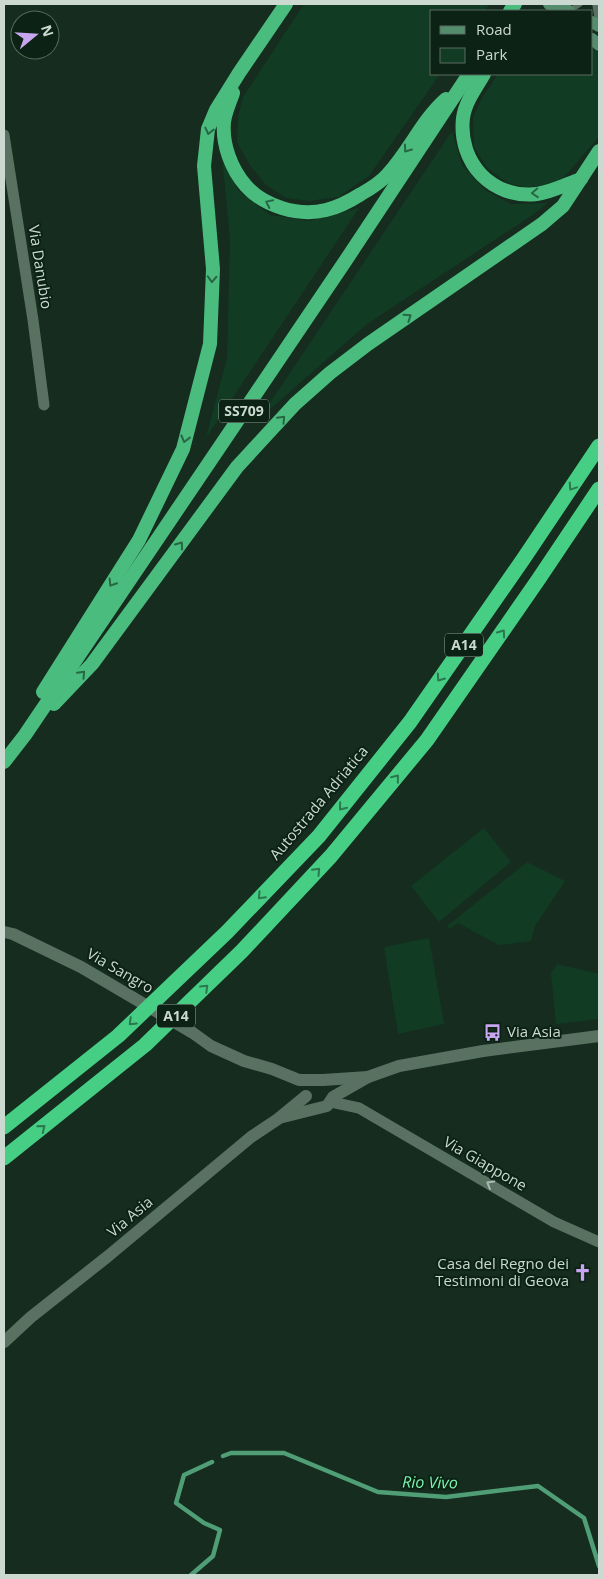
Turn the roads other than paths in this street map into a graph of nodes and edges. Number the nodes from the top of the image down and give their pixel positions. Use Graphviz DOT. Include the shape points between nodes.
graph roads {
  1 [pos="286,4"];
  2 [pos="549,4"];
  3 [pos="595,4"];
  4 [pos="566,10"];
  5 [pos="596,25"];
  6 [pos="239,73"];
  7 [pos="468,75"];
  8 [pos="483,75"];
  9 [pos="461,86"];
  10 [pos="4,135"];
  11 [pos="599,151"];
  12 [pos="581,179"];
  13 [pos="44,405"];
  14 [pos="599,446"];
  15 [pos="599,489"];
  16 [pos="25,736"];
  17 [pos="4,762"];
  18 [pos="4,932"];
  19 [pos="599,1036"];
  20 [pos="368,1076"];
  21 [pos="320,1080"];
  22 [pos="350,1087"];
  23 [pos="304,1089"];
  24 [pos="328,1102"];
  25 [pos="359,1108"];
  26 [pos="278,1119"];
  27 [pos="4,1127"];
  28 [pos="4,1158"];
  29 [pos="599,1242"];
  30 [pos="4,1342"];
  1 -- 6 [label="highway"];
  2 -- 4 [label="main road"];
  3 -- 5 [label="lane"];
  9 -- 6 [label="highway, one-way" via="435,109 388,175 345,204 324,211 303,212 279,208 255,196 241,180 227,154 224,122"];
  6 -- 16 [label="highway, one-way" via="208,129 204,166 213,270 210,344 183,449 138,540 30,712"];
  7 -- 9 [label="highway, SS709"];
  12 -- 8 [label="highway, one-way" via="548,192 522,194 497,187 476,170 465,150 463,118 468,100"];
  9 -- 16 [label="highway, SS709"];
  10 -- 13 [label="street, Via Danubio"];
  11 -- 12 [label="highway"];
  16 -- 12 [label="highway, one-way" via="92,664 237,468 295,404 368,344 542,224 563,206"];
  14 -- 27 [label="highway, Autostrada Adriatica / A14, one-way" via="410,722 319,836 227,932 118,1036"];
  28 -- 15 [label="highway, A14, one-way" via="146,1045 332,856 427,740"];
  16 -- 17 [label="highway, SS709"];
  18 -- 23 [label="street, Via Sangro" via="81,967 211,1046 272,1069"];
  19 -- 20 [label="street, Via Asia" via="399,1066"];
  20 -- 21 [label="street, Via Asia"];
  20 -- 22 [label="street, Via Asia"];
  21 -- 23 [label="street, Via Sangro"];
  21 -- 24 [label="street" via="332,1087"];
  22 -- 24 [label="street, Via Asia"];
  22 -- 25 [label="street" via="353,1101"];
  23 -- 24 [label="street" via="312,1105"];
  23 -- 26 [label="street, Via Asia"];
  24 -- 25 [label="street, Via Giappone"];
  24 -- 26 [label="street, Via Asia"];
  29 -- 25 [label="street, Via Giappone, one-way" via="554,1222"];
  26 -- 30 [label="street, Via Asia" via="251,1137 31,1316"];
}
